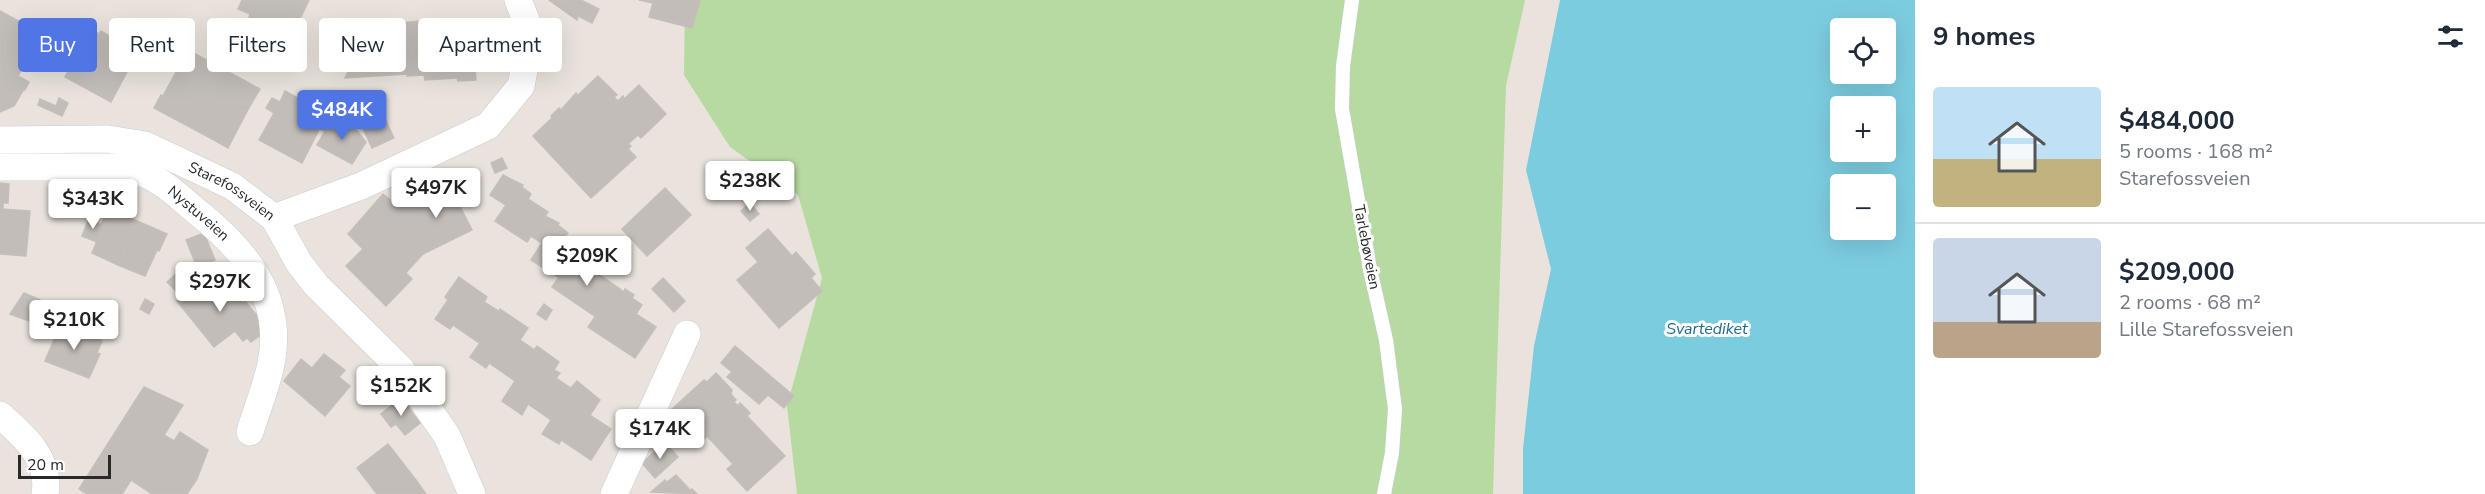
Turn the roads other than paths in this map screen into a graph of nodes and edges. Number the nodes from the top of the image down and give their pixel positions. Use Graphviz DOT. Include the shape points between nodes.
graph roads {
  1 [pos="518,0"];
  2 [pos="1352,0"];
  3 [pos="0,140"];
  4 [pos="0,167"];
  5 [pos="274,218"];
  6 [pos="687,334"];
  7 [pos="0,415"];
  8 [pos="250,432"];
  9 [pos="45,494"];
  10 [pos="472,494"];
  11 [pos="614,494"];
  12 [pos="1384,494"];
  1 -- 5 [label="street, Starefossveien" via="531,33 521,86 488,126 361,186"];
  2 -- 12 [label="lane, Tarlebøveien" via="1342,109 1386,339 1395,409"];
  3 -- 5 [label="street, Starefossveien" via="108,139 145,145 232,186"];
  4 -- 8 [label="street, Nystuveien" via="125,166 142,171 160,180 240,251 265,294 274,334 265,388"];
  5 -- 10 [label="street" via="312,279 412,383 447,436"];
  6 -- 11 [label="street"];
  7 -- 9 [label="street" via="34,448 47,480"];
}
